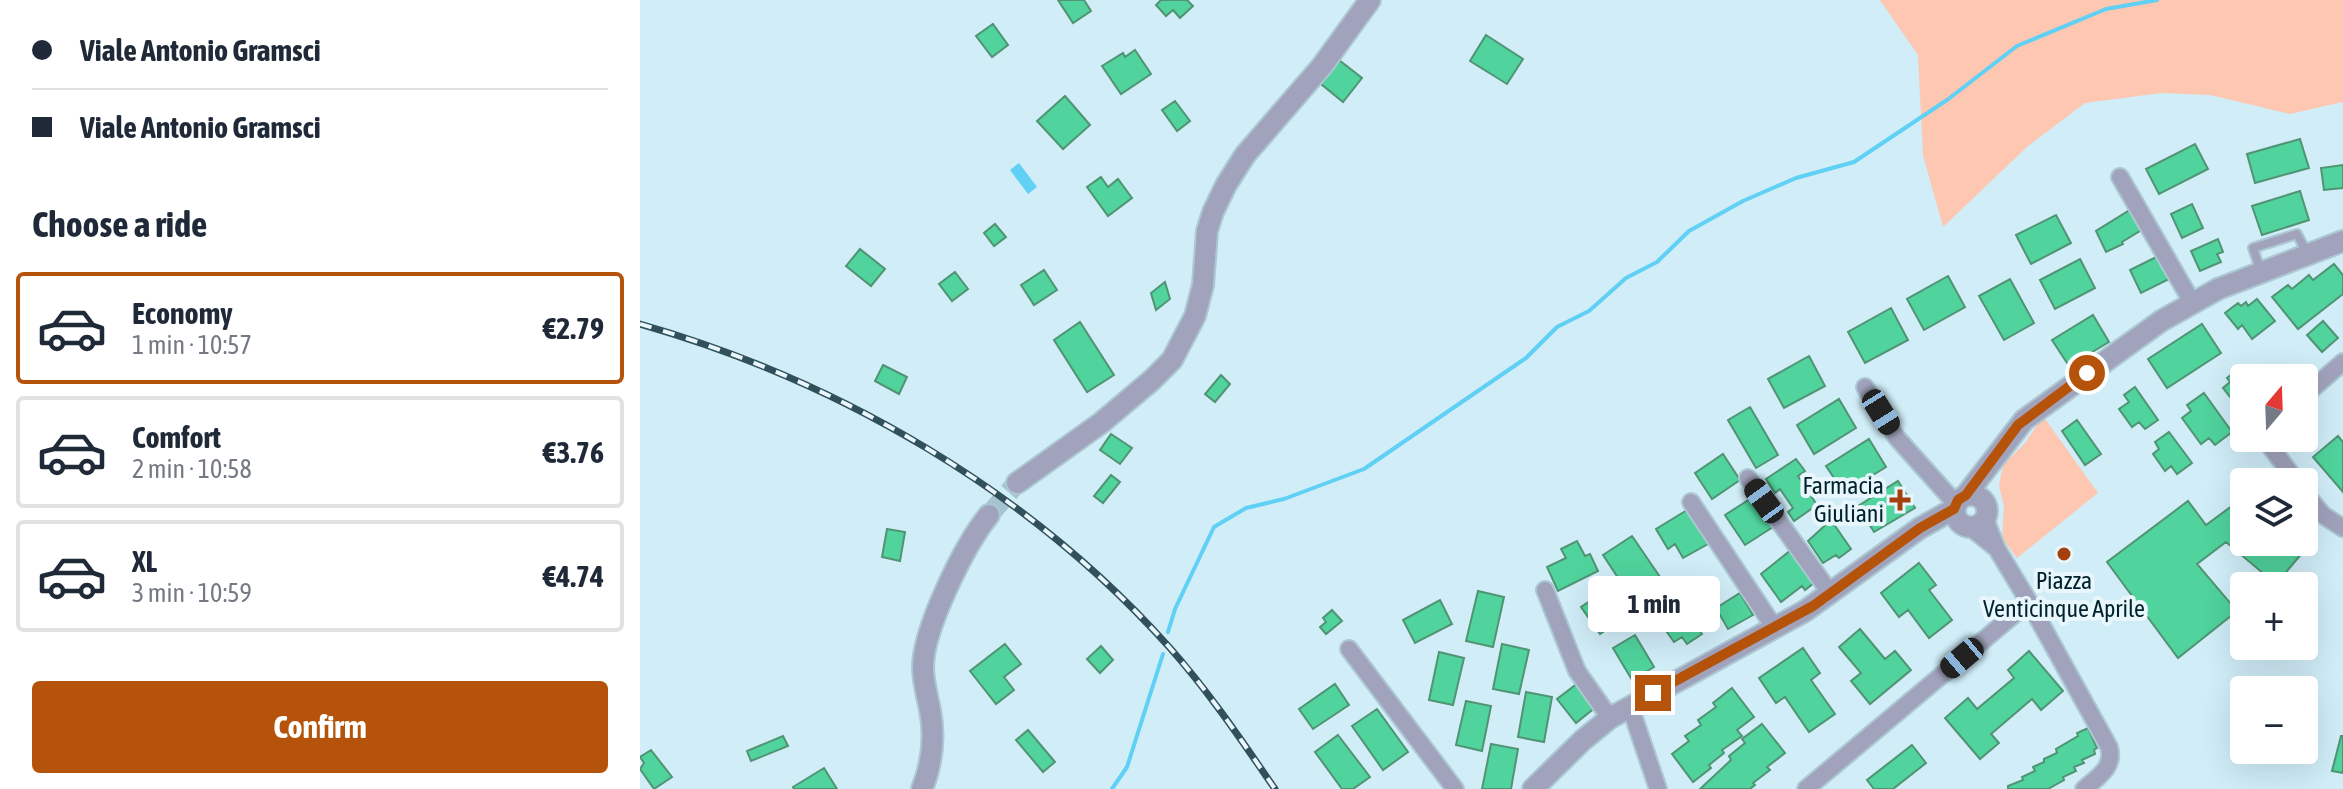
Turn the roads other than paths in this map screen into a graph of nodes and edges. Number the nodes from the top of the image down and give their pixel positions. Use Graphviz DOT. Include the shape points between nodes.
graph roads {
  1 [pos="1370,0"];
  2 [pos="2120,177"];
  3 [pos="2343,241"];
  4 [pos="2192,302"];
  5 [pos="2343,362"];
  6 [pos="2318,384"];
  7 [pos="1865,387"];
  8 [pos="1748,478"];
  9 [pos="1017,483"];
  10 [pos="1691,502"];
  11 [pos="2318,509"];
  12 [pos="1967,510"];
  13 [pos="989,515"];
  14 [pos="2343,528"];
  15 [pos="1545,590"];
  16 [pos="1831,594"];
  17 [pos="2029,602"];
  18 [pos="1774,627"];
  19 [pos="1349,649"];
  20 [pos="1630,706"];
  21 [pos="1610,718"];
  22 [pos="922,789"];
  23 [pos="1455,789"];
  24 [pos="1533,789"];
  25 [pos="1658,789"];
  26 [pos="1806,789"];
  27 [pos="2084,789"];
  1 -- 9 [label="street" via="1226,185 1207,231 1195,316 1172,360 1101,423"];
  2 -- 4 [label="street"];
  3 -- 4 [label="street"];
  4 -- 12 [label="street" via="2018,425"];
  5 -- 6 [label="street"];
  7 -- 12 [label="street" via="1897,438"];
  8 -- 16 [label="street"];
  10 -- 18 [label="street"];
  11 -- 14 [label="street"];
  12 -- 16 [label="street" via="1920,528"];
  12 -- 17 [label="street"];
  13 -- 22 [label="street" via="956,567 924,650 932,740"];
  15 -- 21 [label="street" via="1577,671"];
  16 -- 18 [label="street"];
  17 -- 26 [label="street"];
  17 -- 27 [label="street" via="2110,750 2109,766"];
  18 -- 20 [label="street"];
  19 -- 23 [label="street"];
  20 -- 21 [label="street"];
  20 -- 25 [label="street"];
  21 -- 24 [label="street"];
}
